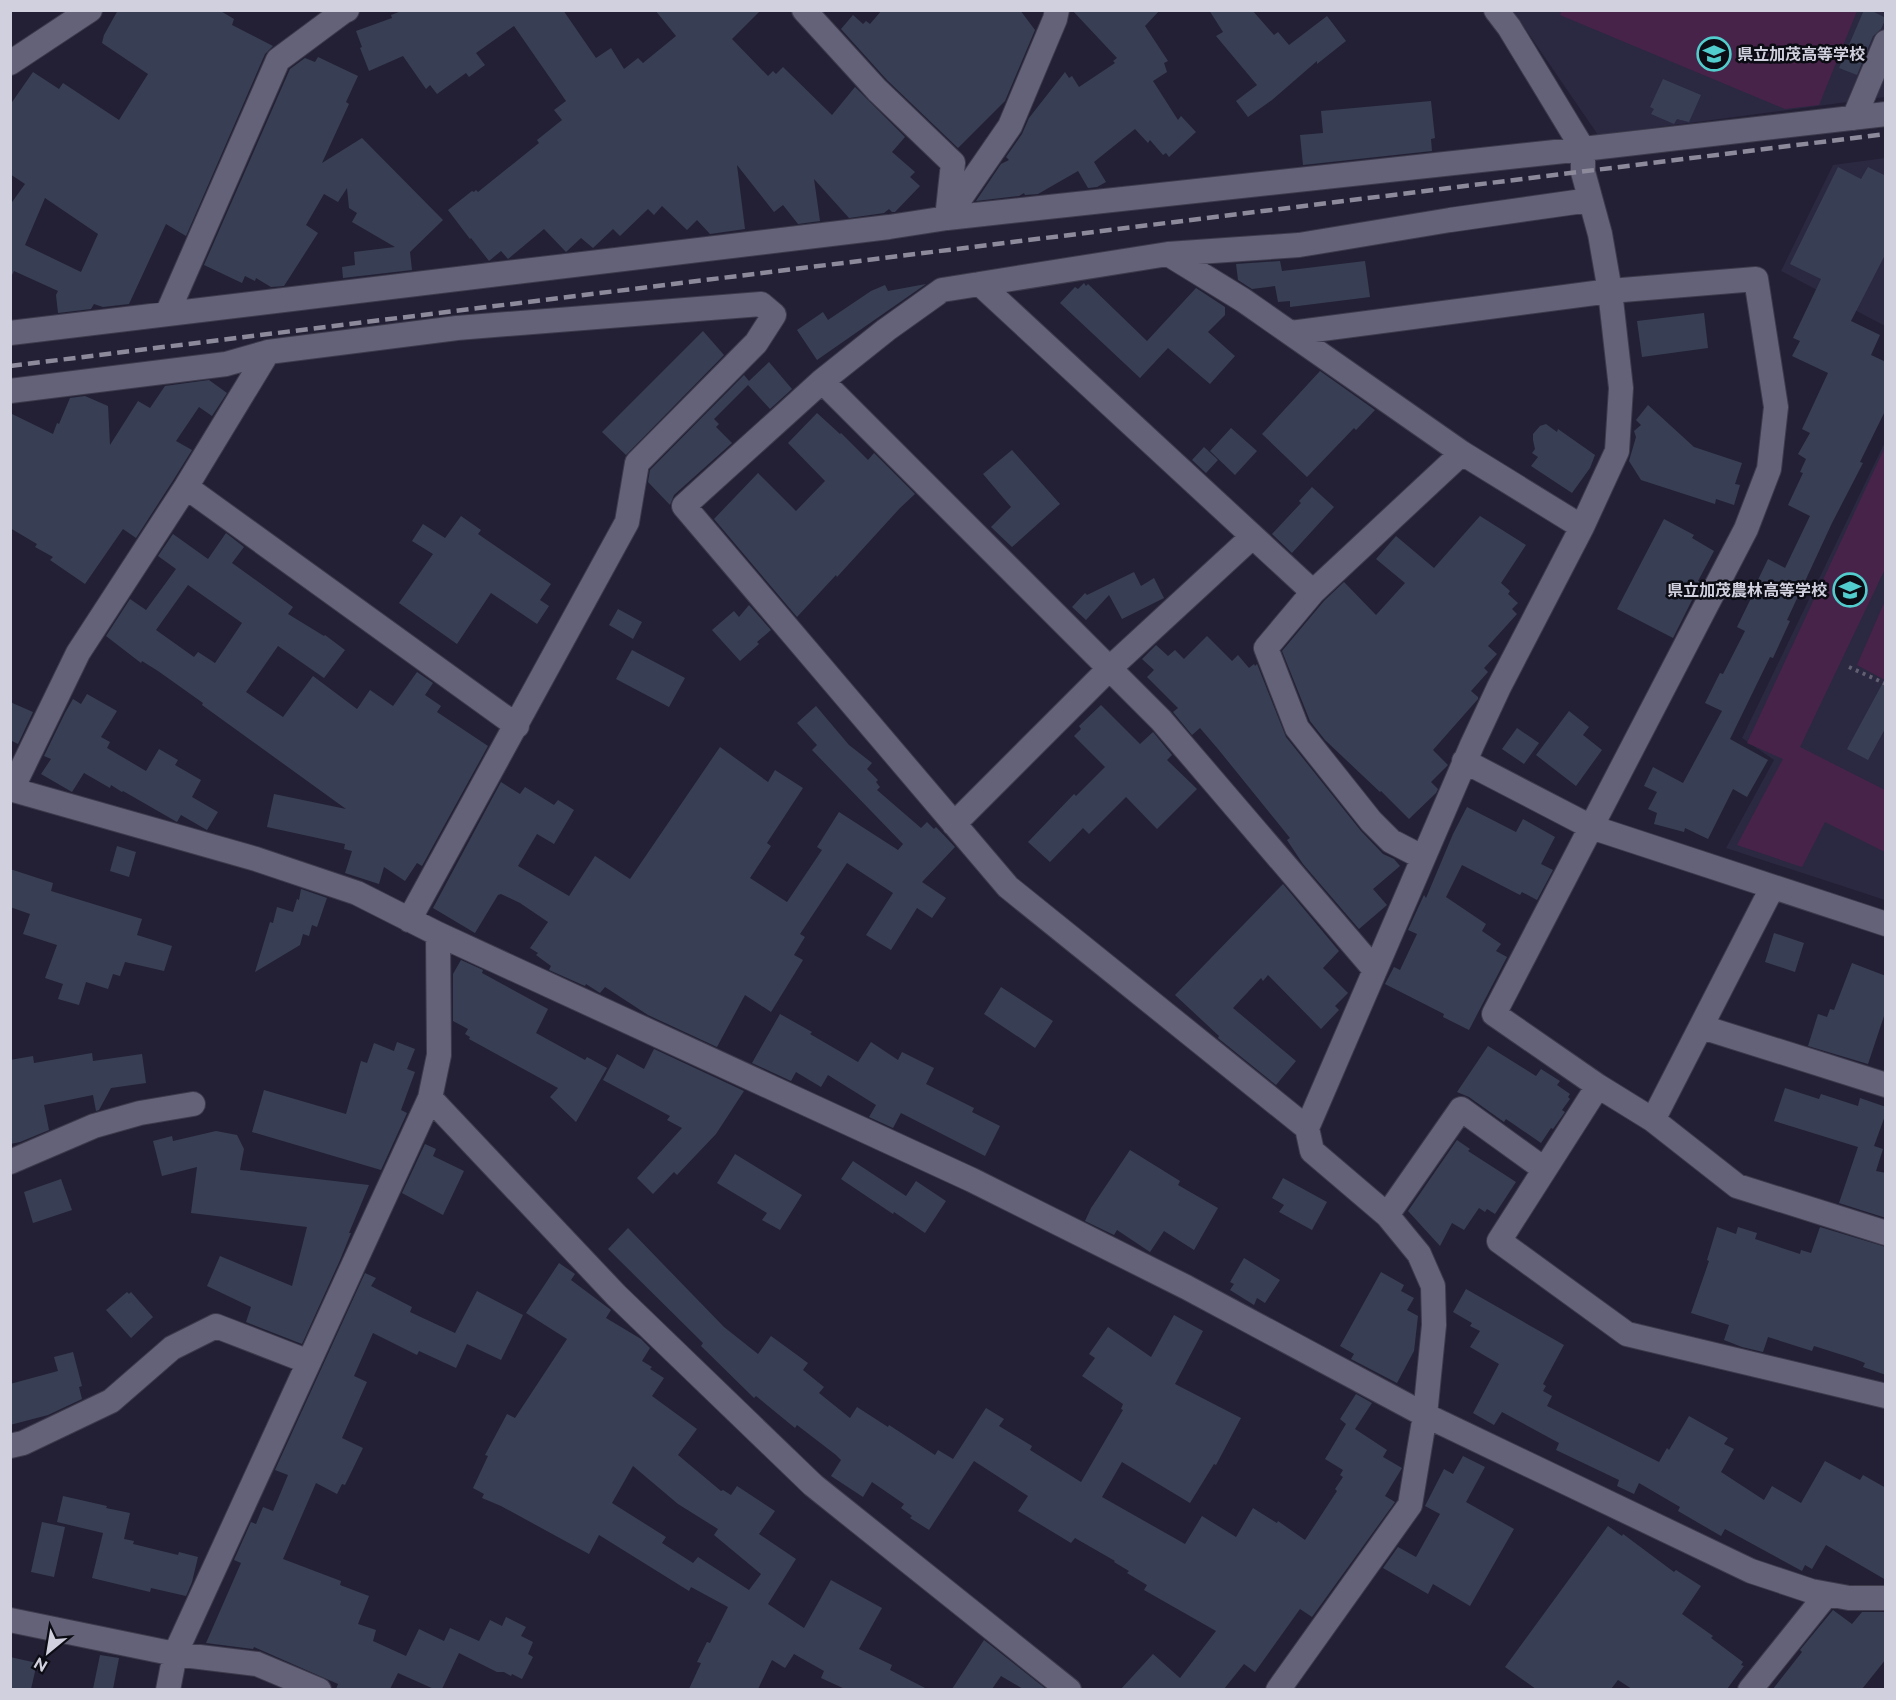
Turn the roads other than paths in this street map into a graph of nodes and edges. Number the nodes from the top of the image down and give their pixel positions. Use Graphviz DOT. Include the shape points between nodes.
graph roads {
  1 [pos="90,10"];
  2 [pos="347,10"];
  3 [pos="804,10"];
  4 [pos="1057,10"];
  5 [pos="1497,10"];
  6 [pos="1886,42"];
  7 [pos="10,63"];
  8 [pos="1886,114"];
  9 [pos="1854,118"];
  10 [pos="1583,149"];
  11 [pos="1590,200"];
  12 [pos="947,218"];
  13 [pos="1168,254"];
  14 [pos="980,284"];
  15 [pos="1610,291"];
  16 [pos="167,314"];
  17 [pos="10,333"];
  18 [pos="1291,333"];
  19 [pos="267,352"];
  20 [pos="822,381"];
  21 [pos="10,391"];
  22 [pos="1462,453"];
  23 [pos="186,487"];
  24 [pos="1582,527"];
  25 [pos="1252,537"];
  26 [pos="1313,592"];
  27 [pos="1110,668"];
  28 [pos="517,726"];
  29 [pos="1464,761"];
  30 [pos="11,789"];
  31 [pos="954,824"];
  32 [pos="1591,827"];
  33 [pos="1422,857"];
  34 [pos="1773,888"];
  35 [pos="409,920"];
  36 [pos="1886,924"];
  37 [pos="438,934"];
  38 [pos="1375,970"];
  39 [pos="1702,1027"];
  40 [pos="1886,1085"];
  41 [pos="1598,1086"];
  42 [pos="430,1098"];
  43 [pos="193,1104"];
  44 [pos="1653,1120"];
  45 [pos="1307,1128"];
  46 [pos="10,1162"];
  47 [pos="1544,1169"];
  48 [pos="1387,1215"];
  49 [pos="1886,1233"];
  50 [pos="309,1362"];
  51 [pos="1886,1396"];
  52 [pos="1425,1415"];
  53 [pos="10,1446"];
  54 [pos="1827,1594"];
  55 [pos="1886,1598"];
  56 [pos="10,1620"];
  57 [pos="175,1654"];
  58 [pos="168,1689"];
  59 [pos="319,1689"];
  60 [pos="1069,1689"];
  61 [pos="1278,1689"];
  62 [pos="1750,1689"];
  1 -- 7 [label="street"];
  2 -- 16 [label="street" via="278,60"];
  3 -- 12 [label="street" via="952,164"];
  4 -- 12 [label="street" via="1010,126"];
  5 -- 10 [label="street"];
  6 -- 9 [label="street"];
  8 -- 9 [label="street"];
  9 -- 10 [label="street"];
  10 -- 11 [label="street" via="1583,172"];
  10 -- 12 [label="street"];
  11 -- 13 [label="street" via="1299,245"];
  11 -- 15 [label="street"];
  12 -- 16 [label="street"];
  13 -- 14 [label="street"];
  13 -- 18 [label="street"];
  14 -- 20 [label="street" via="942,290"];
  14 -- 25 [label="street"];
  15 -- 18 [label="street"];
  15 -- 24 [label="street" via="1621,388 1617,451"];
  15 -- 32 [label="street" via="1756,279 1776,407 1769,469 1746,529"];
  16 -- 17 [label="street"];
  18 -- 22 [label="street"];
  19 -- 21 [label="street" via="226,363"];
  19 -- 23 [label="street"];
  19 -- 28 [label="street" via="457,328 761,304 774,315 756,343 637,463 627,522"];
  20 -- 27 [label="street"];
  20 -- 31 [label="street" via="684,506"];
  22 -- 24 [label="street"];
  22 -- 26 [label="street"];
  23 -- 28 [label="street"];
  23 -- 30 [label="street" via="78,653"];
  24 -- 29 [label="street"];
  25 -- 26 [label="street"];
  25 -- 27 [label="street"];
  26 -- 33 [label="street" via="1266,648 1297,728 1371,821 1391,841"];
  27 -- 31 [label="street"];
  27 -- 38 [label="street" via="1161,720"];
  28 -- 35 [label="street"];
  29 -- 32 [label="street"];
  29 -- 33 [label="street"];
  30 -- 35 [label="street" via="256,859 357,893"];
  31 -- 45 [label="street" via="1008,887"];
  32 -- 34 [label="street"];
  32 -- 41 [label="street" via="1494,1014"];
  33 -- 38 [label="street"];
  34 -- 36 [label="street"];
  34 -- 39 [label="street"];
  35 -- 37 [label="street"];
  37 -- 42 [label="street" via="439,1055"];
  37 -- 52 [label="street" via="983,1186 1186,1287"];
  38 -- 45 [label="street"];
  39 -- 40 [label="street"];
  39 -- 44 [label="street"];
  41 -- 44 [label="street"];
  41 -- 47 [label="street"];
  42 -- 50 [label="street"];
  42 -- 60 [label="street" via="616,1296 813,1485"];
  43 -- 46 [label="street" via="94,1125"];
  44 -- 49 [label="street" via="1737,1186"];
  45 -- 48 [label="street" via="1312,1150"];
  47 -- 48 [label="street" via="1461,1109"];
  47 -- 51 [label="street" via="1498,1241 1627,1334"];
  48 -- 52 [label="street" via="1419,1254 1433,1286 1434,1325"];
  50 -- 53 [label="street" via="216,1326 172,1348 111,1401"];
  50 -- 57 [label="street"];
  52 -- 54 [label="street" via="1751,1571"];
  52 -- 61 [label="street" via="1410,1505"];
  54 -- 55 [label="street"];
  54 -- 62 [label="street"];
  56 -- 57 [label="street"];
  57 -- 58 [label="street"];
  57 -- 59 [label="street" via="256,1664"];
}
